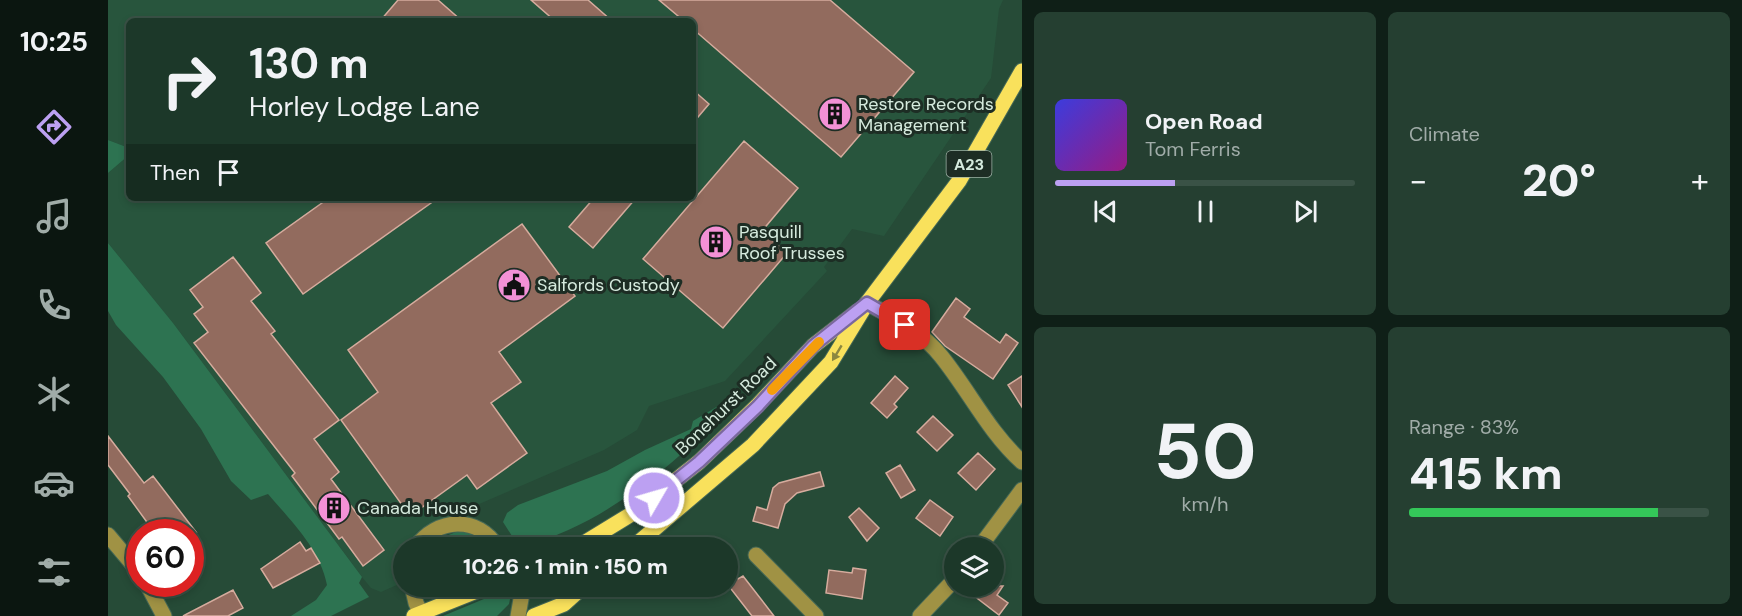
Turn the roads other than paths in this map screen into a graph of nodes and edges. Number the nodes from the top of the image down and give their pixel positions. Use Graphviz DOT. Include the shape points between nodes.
graph roads {
  1 [pos="1022,71"];
  2 [pos="867,303"];
  3 [pos="1022,462"];
  4 [pos="1022,490"];
  5 [pos="108,535"];
  6 [pos="425,537"];
  7 [pos="492,537"];
  8 [pos="594,537"];
  9 [pos="645,537"];
  10 [pos="987,537"];
  11 [pos="756,555"];
  12 [pos="126,556"];
  13 [pos="944,591"];
  14 [pos="154,597"];
  15 [pos="415,597"];
  16 [pos="462,597"];
  17 [pos="520,597"];
  18 [pos="572,597"];
  19 [pos="419,615"];
  20 [pos="164,616"];
  21 [pos="518,616"];
  22 [pos="534,616"];
  23 [pos="816,616"];
  24 [pos="920,616"];
  1 -- 2 [label="main road, Bonehurst Road / A23" via="959,181"];
  2 -- 3 [label="street" via="919,333 941,355 992,431"];
  2 -- 8 [label="main road, Bonehurst Road / A23" via="813,346 699,462 638,510"];
  2 -- 9 [label="main road, Bonehurst Road / A23, one-way" via="831,362 773,424"];
  4 -- 10 [label="street"];
  5 -- 12 [label="street"];
  6 -- 7 [label="street" via="440,527 464,523"];
  11 -- 23 [label="street"];
  13 -- 24 [label="street"];
  14 -- 20 [label="street"];
  15 -- 19 [label="street"];
  16 -- 19 [label="main road"];
  17 -- 21 [label="street"];
  18 -- 22 [label="main road"];
}
